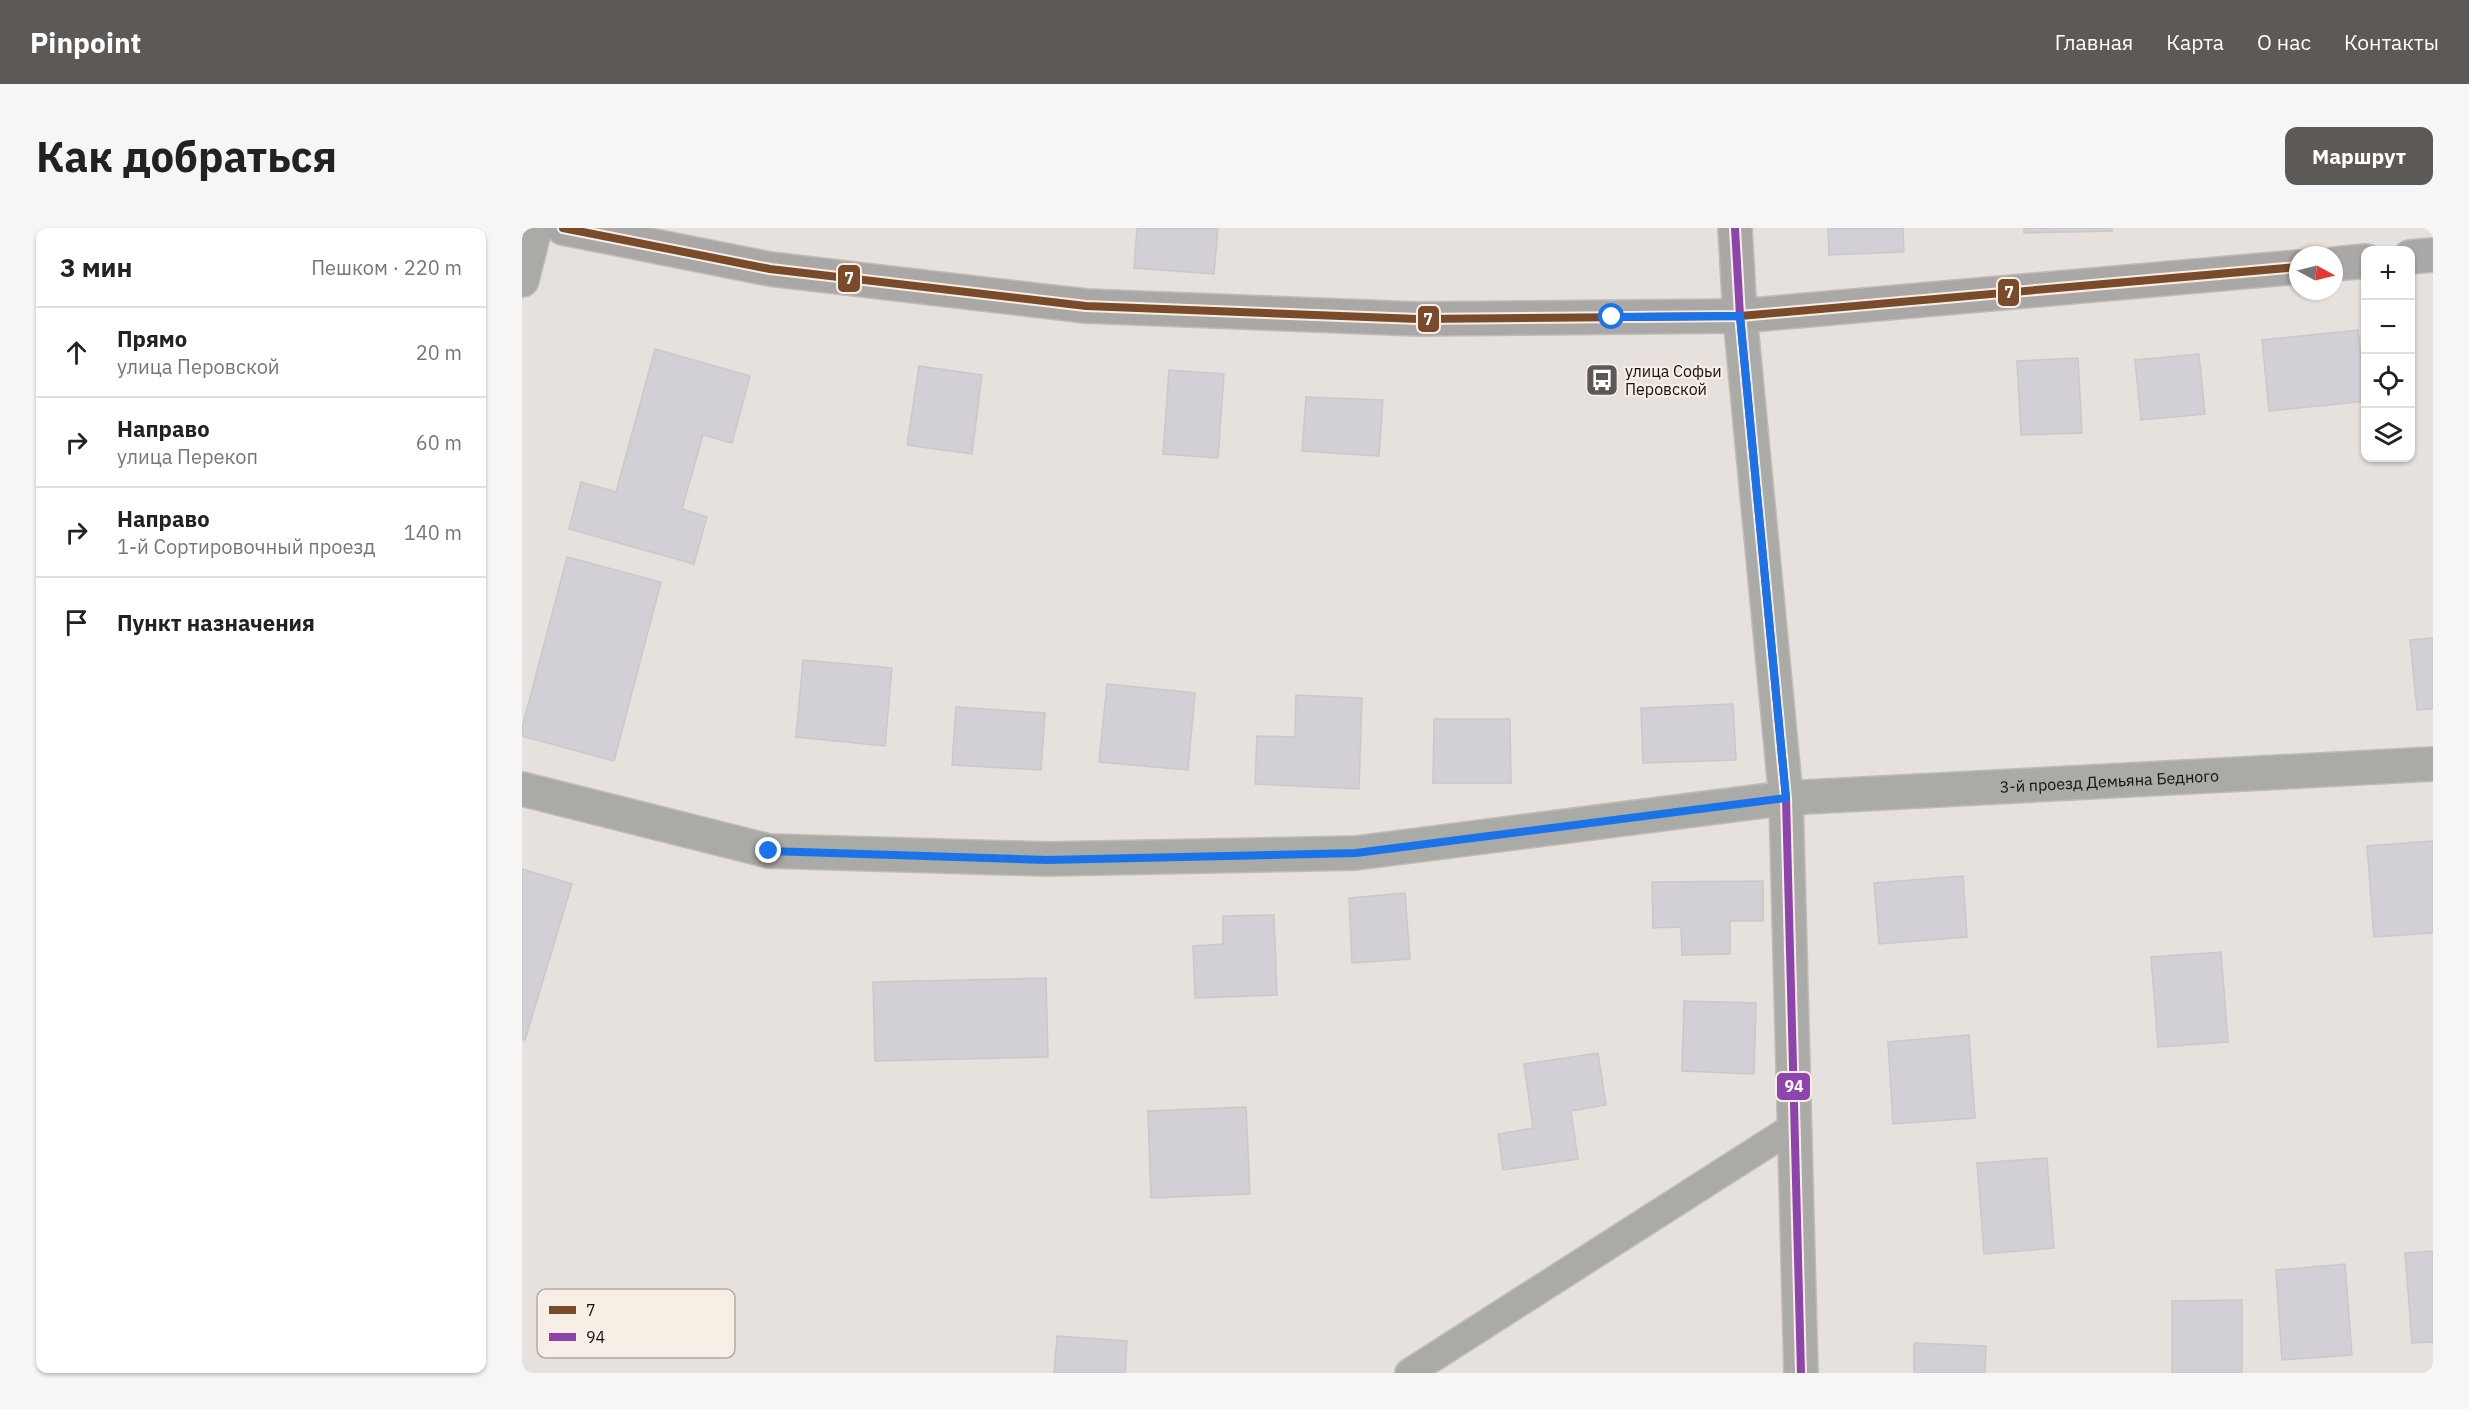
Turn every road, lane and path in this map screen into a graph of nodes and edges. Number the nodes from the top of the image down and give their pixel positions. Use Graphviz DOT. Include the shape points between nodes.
graph roads {
  1 [pos="535,228"];
  2 [pos="563,228"];
  3 [pos="1735,228"];
  4 [pos="2433,255"];
  5 [pos="2415,257"];
  6 [pos="2361,261"];
  7 [pos="2343,263"];
  8 [pos="2289,268"];
  9 [pos="522,280"];
  10 [pos="1740,316"];
  11 [pos="2433,764"];
  12 [pos="522,789"];
  13 [pos="1786,798"];
  14 [pos="1795,1126"];
  15 [pos="1409,1373"];
  16 [pos="1801,1373"];
  1 -- 9 [label="street"];
  2 -- 10 [label="main road" via="770,269 1086,306 1418,319"];
  3 -- 10 [label="main road"];
  4 -- 5 [label="main road"];
  6 -- 7 [label="main road"];
  8 -- 10 [label="main road"];
  10 -- 13 [label="street"];
  11 -- 13 [label="street, 3-й проезд Демьяна Бедного"];
  12 -- 13 [label="street, 3-й проезд Демьяна Бедного" via="769,851 1047,860 1356,853"];
  13 -- 14 [label="street"];
  14 -- 15 [label="lane"];
  14 -- 16 [label="street"];
}
